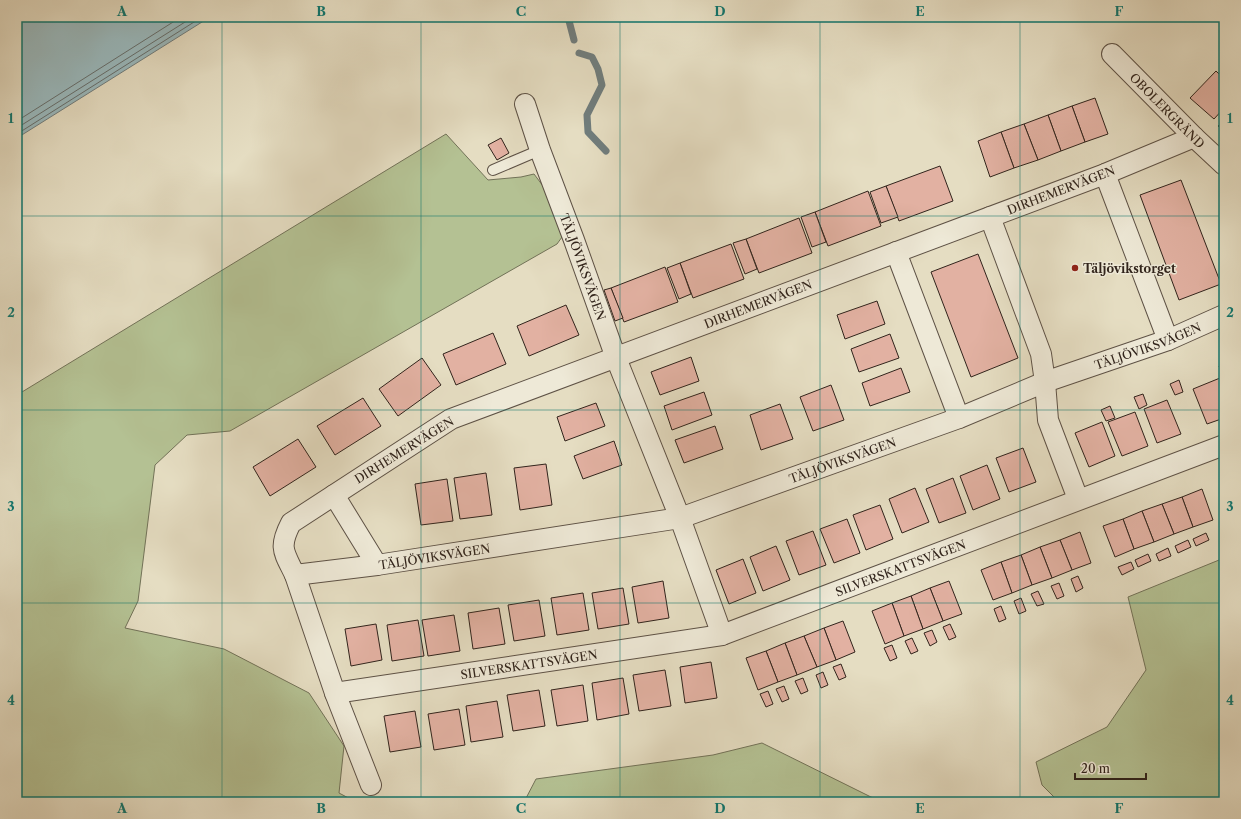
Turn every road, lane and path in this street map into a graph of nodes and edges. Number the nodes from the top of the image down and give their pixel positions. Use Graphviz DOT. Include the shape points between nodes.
graph roads {
  1 [pos="1112,54"];
  2 [pos="525,104"];
  3 [pos="1194,137"];
  4 [pos="540,150"];
  5 [pos="1224,165"];
  6 [pos="493,170"];
  7 [pos="1106,174"];
  8 [pos="990,217"];
  9 [pos="896,252"];
  10 [pos="1224,315"];
  11 [pos="1168,340"];
  12 [pos="616,358"];
  13 [pos="1045,382"];
  14 [pos="959,418"];
  15 [pos="1224,445"];
  16 [pos="334,495"];
  17 [pos="1078,499"];
  18 [pos="680,518"];
  19 [pos="377,565"];
  20 [pos="295,575"];
  21 [pos="722,634"];
  22 [pos="335,693"];
  23 [pos="371,785"];
  1 -- 3 [label="street, OBOLERGRÄND"];
  2 -- 4 [label="street, TÄLJÖVIKSVÄGEN"];
  3 -- 5 [label="street, OBOLERGRÄND"];
  3 -- 7 [label="street, DIRHEMERVÄGEN"];
  4 -- 6 [label="lane"];
  4 -- 12 [label="street, TÄLJÖVIKSVÄGEN"];
  7 -- 8 [label="street, DIRHEMERVÄGEN"];
  7 -- 11 [label="street"];
  8 -- 9 [label="street, DIRHEMERVÄGEN"];
  8 -- 13 [label="street" via="1041,354"];
  9 -- 12 [label="street, DIRHEMERVÄGEN"];
  9 -- 14 [label="street"];
  10 -- 11 [label="street, TÄLJÖVIKSVÄGEN"];
  11 -- 13 [label="street, TÄLJÖVIKSVÄGEN"];
  12 -- 16 [label="street, DIRHEMERVÄGEN" via="451,419"];
  12 -- 18 [label="street, TÄLJÖVIKSVÄGEN"];
  13 -- 14 [label="street, TÄLJÖVIKSVÄGEN"];
  13 -- 17 [label="street" via="1048,420"];
  14 -- 18 [label="street, TÄLJÖVIKSVÄGEN"];
  15 -- 17 [label="street, SILVERSKATTSVÄGEN"];
  16 -- 19 [label="street"];
  16 -- 20 [label="street" via="291,523 284,537 283,551"];
  17 -- 21 [label="street, SILVERSKATTSVÄGEN"];
  18 -- 19 [label="street, TÄLJÖVIKSVÄGEN"];
  18 -- 21 [label="street"];
  19 -- 20 [label="street, TÄLJÖVIKSVÄGEN"];
  20 -- 22 [label="street"];
  21 -- 22 [label="street, SILVERSKATTSVÄGEN"];
  22 -- 23 [label="street"];
}
